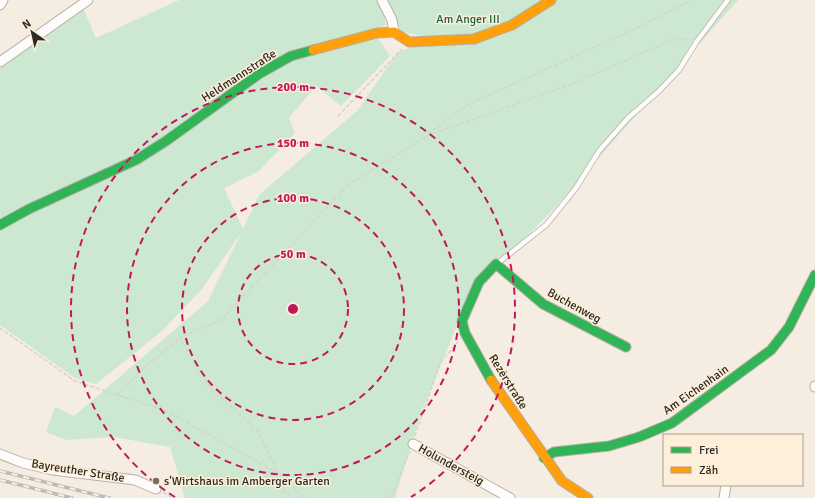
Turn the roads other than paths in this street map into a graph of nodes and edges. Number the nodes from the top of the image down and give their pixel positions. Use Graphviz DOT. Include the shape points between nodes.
graph roads {
  1 [pos="3,0"];
  2 [pos="88,0"];
  3 [pos="382,0"];
  4 [pos="551,0"];
  5 [pos="728,0"];
  6 [pos="0,5"];
  7 [pos="394,32"];
  8 [pos="0,62"];
  9 [pos="0,225"];
  10 [pos="496,264"];
  11 [pos="815,275"];
  12 [pos="626,347"];
  13 [pos="413,444"];
  14 [pos="0,454"];
  15 [pos="544,458"];
  16 [pos="726,486"];
  17 [pos="156,489"];
  18 [pos="510,498"];
  19 [pos="588,498"];
  20 [pos="724,498"];
  1 -- 6 [label="street"];
  2 -- 8 [label="street"];
  3 -- 7 [label="street" via="392,20"];
  4 -- 7 [label="street" via="512,26 474,39 409,42"];
  5 -- 10 [label="lane" via="679,70 660,91 628,118 546,224"];
  7 -- 9 [label="street, Heldmannstraße" via="377,33 291,56 259,74 136,160"];
  10 -- 12 [label="street, Buchenweg" via="543,304"];
  10 -- 15 [label="street, Rezerstraße" via="479,282 462,321 465,333 493,384"];
  11 -- 15 [label="street, Am Eichenhain" via="790,327 771,350 672,423 639,438 609,446 554,452"];
  13 -- 18 [label="street, Holundersteig"];
  14 -- 17 [label="street, Bayreuther Straße" via="53,470 135,480"];
  15 -- 19 [label="street, Rezerstraße" via="562,481"];
  16 -- 20 [label="street"];
}
